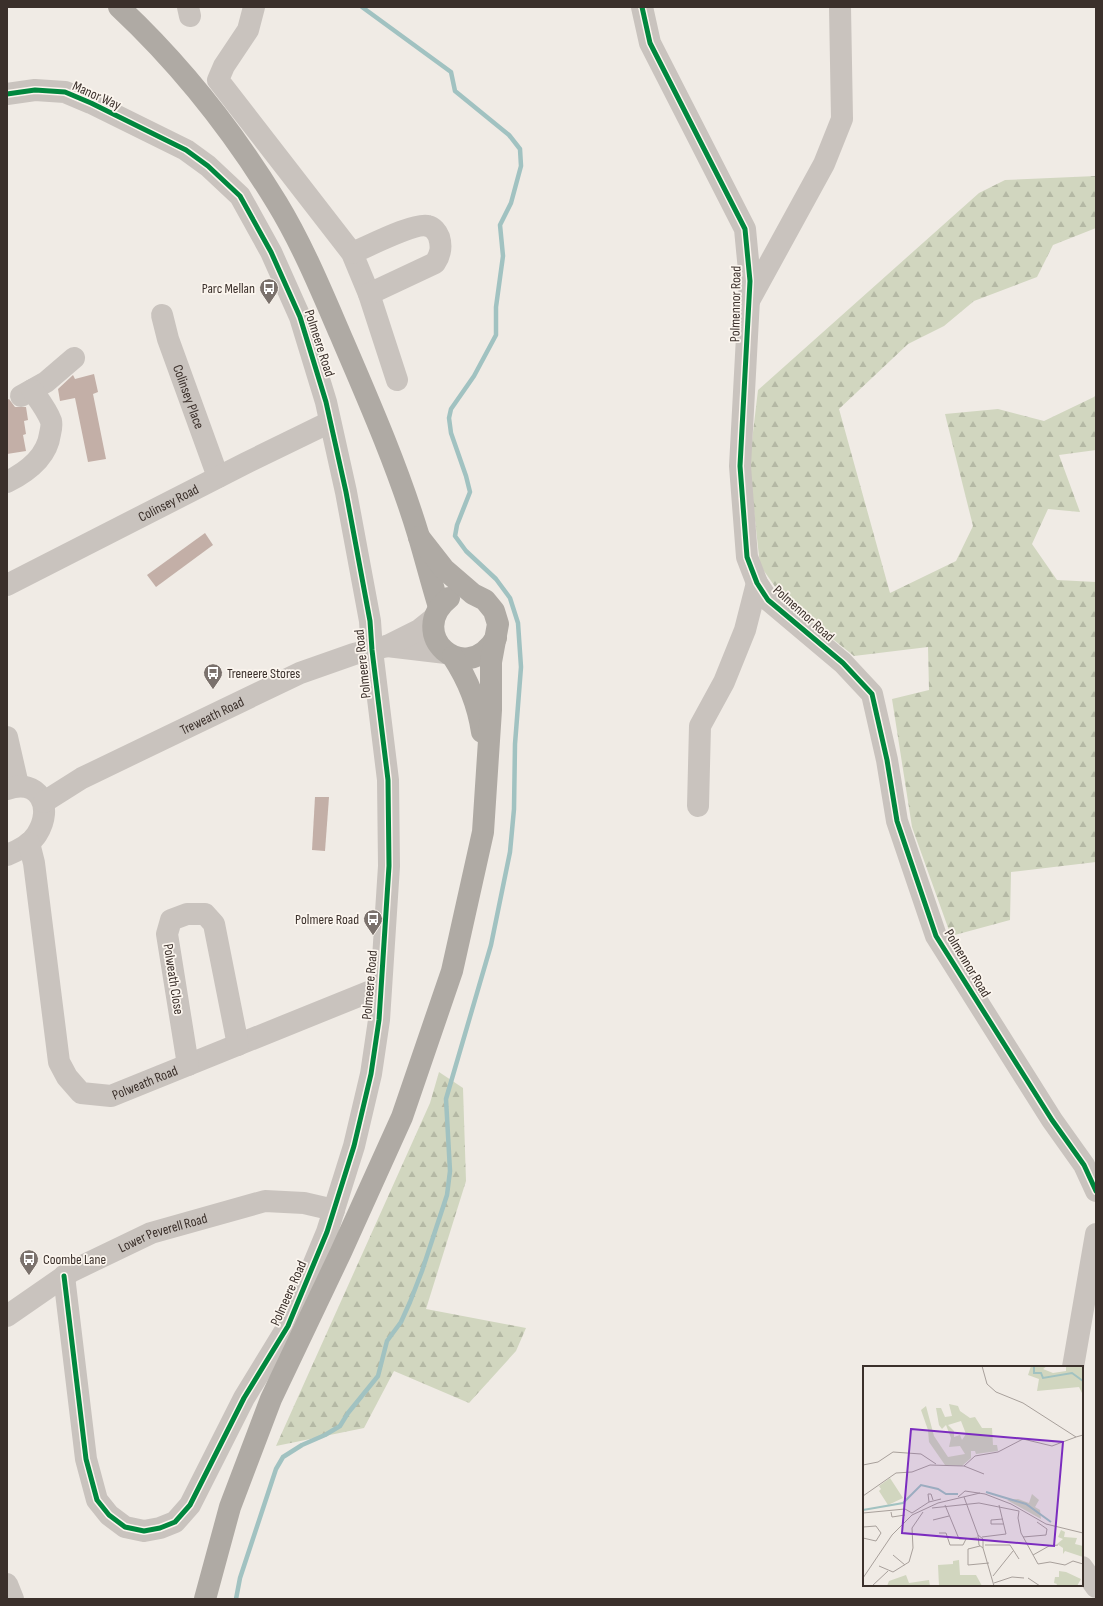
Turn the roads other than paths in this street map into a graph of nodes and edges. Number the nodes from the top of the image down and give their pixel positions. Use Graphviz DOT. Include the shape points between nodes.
graph roads {
  1 [pos="119,7"];
  2 [pos="254,7"];
  3 [pos="642,7"];
  4 [pos="840,7"];
  5 [pos="7,94"];
  6 [pos="173,144"];
  7 [pos="352,253"];
  8 [pos="369,294"];
  9 [pos="749,302"];
  10 [pos="162,315"];
  11 [pos="74,358"];
  12 [pos="397,380"];
  13 [pos="330,422"];
  14 [pos="218,477"];
  15 [pos="7,482"];
  16 [pos="419,537"];
  17 [pos="757,583"];
  18 [pos="7,585"];
  19 [pos="473,594"];
  20 [pos="436,612"];
  21 [pos="496,638"];
  22 [pos="380,648"];
  23 [pos="449,655"];
  24 [pos="7,737"];
  25 [pos="487,777"];
  26 [pos="12,787"];
  27 [pos="44,802"];
  28 [pos="698,806"];
  29 [pos="29,843"];
  30 [pos="7,856"];
  31 [pos="381,987"];
  32 [pos="238,1045"];
  33 [pos="188,1065"];
  34 [pos="1096,1191"];
  35 [pos="334,1210"];
  36 [pos="1096,1234"];
  37 [pos="64,1276"];
  38 [pos="7,1316"];
  39 [pos="1073,1366"];
  40 [pos="1083,1568"];
  41 [pos="7,1584"];
  42 [pos="1096,1587"];
  43 [pos="13,1599"];
  44 [pos="205,1599"];
  1 -- 16 [label="highway" via="145,31 192,84 237,141 278,205 315,276 383,438"];
  2 -- 7 [label="street" via="248,30 224,66 218,80"];
  3 -- 9 [label="street, Polmennor Road" via="650,43 745,229 750,281"];
  4 -- 9 [label="street" via="842,119 824,164"];
  5 -- 6 [label="street, Manor Way" via="35,90 65,92"];
  6 -- 13 [label="street, Polmeere Road" via="208,166 240,196 271,252 300,317"];
  7 -- 8 [label="street"];
  7 -- 8 [label="street" via="415,226 428,226 437,232 441,254 435,263"];
  8 -- 12 [label="street"];
  9 -- 17 [label="street, Polmennor Road" via="740,466 747,557"];
  10 -- 14 [label="street, Colinsey Place" via="168,339"];
  11 -- 15 [label="street" via="46,382 26,393 46,411 52,423 49,444 38,460 23,474"];
  13 -- 14 [label="street, Colinsey Road"];
  13 -- 22 [label="street, Polmeere Road" via="370,621"];
  14 -- 18 [label="street, Colinsey Road"];
  16 -- 19 [label="highway" via="444,569"];
  16 -- 20 [label="highway"];
  17 -- 28 [label="street" via="745,630 726,676 700,726"];
  17 -- 34 [label="street, Polmennor Road" via="768,600 842,663 872,694 897,821 936,936 1052,1120 1084,1165"];
  19 -- 20 [label="highway" via="460,594 448,599"];
  19 -- 21 [label="highway" via="485,600 494,611 498,624"];
  20 -- 22 [label="street, Treweath Road" via="419,630"];
  20 -- 23 [label="highway" via="434,637"];
  21 -- 23 [label="highway" via="489,649 478,657 466,660"];
  21 -- 25 [label="highway" via="491,662"];
  22 -- 23 [label="street, Treweath Road"];
  22 -- 27 [label="street, Treweath Road" via="300,673 82,778"];
  22 -- 31 [label="street, Polmeere Road" via="388,780 389,866"];
  23 -- 25 [label="highway" via="464,674 474,698"];
  24 -- 26 [label="street"];
  25 -- 44 [label="highway" via="482,832 454,964 402,1117 271,1399 230,1507"];
  26 -- 27 [label="street" via="29,788"];
  27 -- 29 [label="street" via="42,822 37,834"];
  29 -- 30 [label="street"];
  29 -- 33 [label="street, Polweath Road" via="34,863 59,1062 67,1077 80,1094 111,1096"];
  31 -- 32 [label="street, Polweath Road"];
  31 -- 35 [label="street, Polmeere Road" via="371,1074 354,1146"];
  32 -- 33 [label="street, Polweath Road"];
  32 -- 33 [label="street, Polweath Close" via="214,924 205,914 187,914 171,920 167,934"];
  35 -- 37 [label="street, Lower Peverell Road" via="304,1203 265,1201 151,1233 106,1253"];
  35 -- 37 [label="street, Polmeere Road" via="288,1326 244,1398 190,1505 175,1522 160,1528 144,1531 125,1527 109,1515 97,1500 86,1459"];
  36 -- 39 [label="street"];
  37 -- 38 [label="street, Lower Peverell Road"];
  40 -- 42 [label="street"];
  41 -- 43 [label="street"];
}
